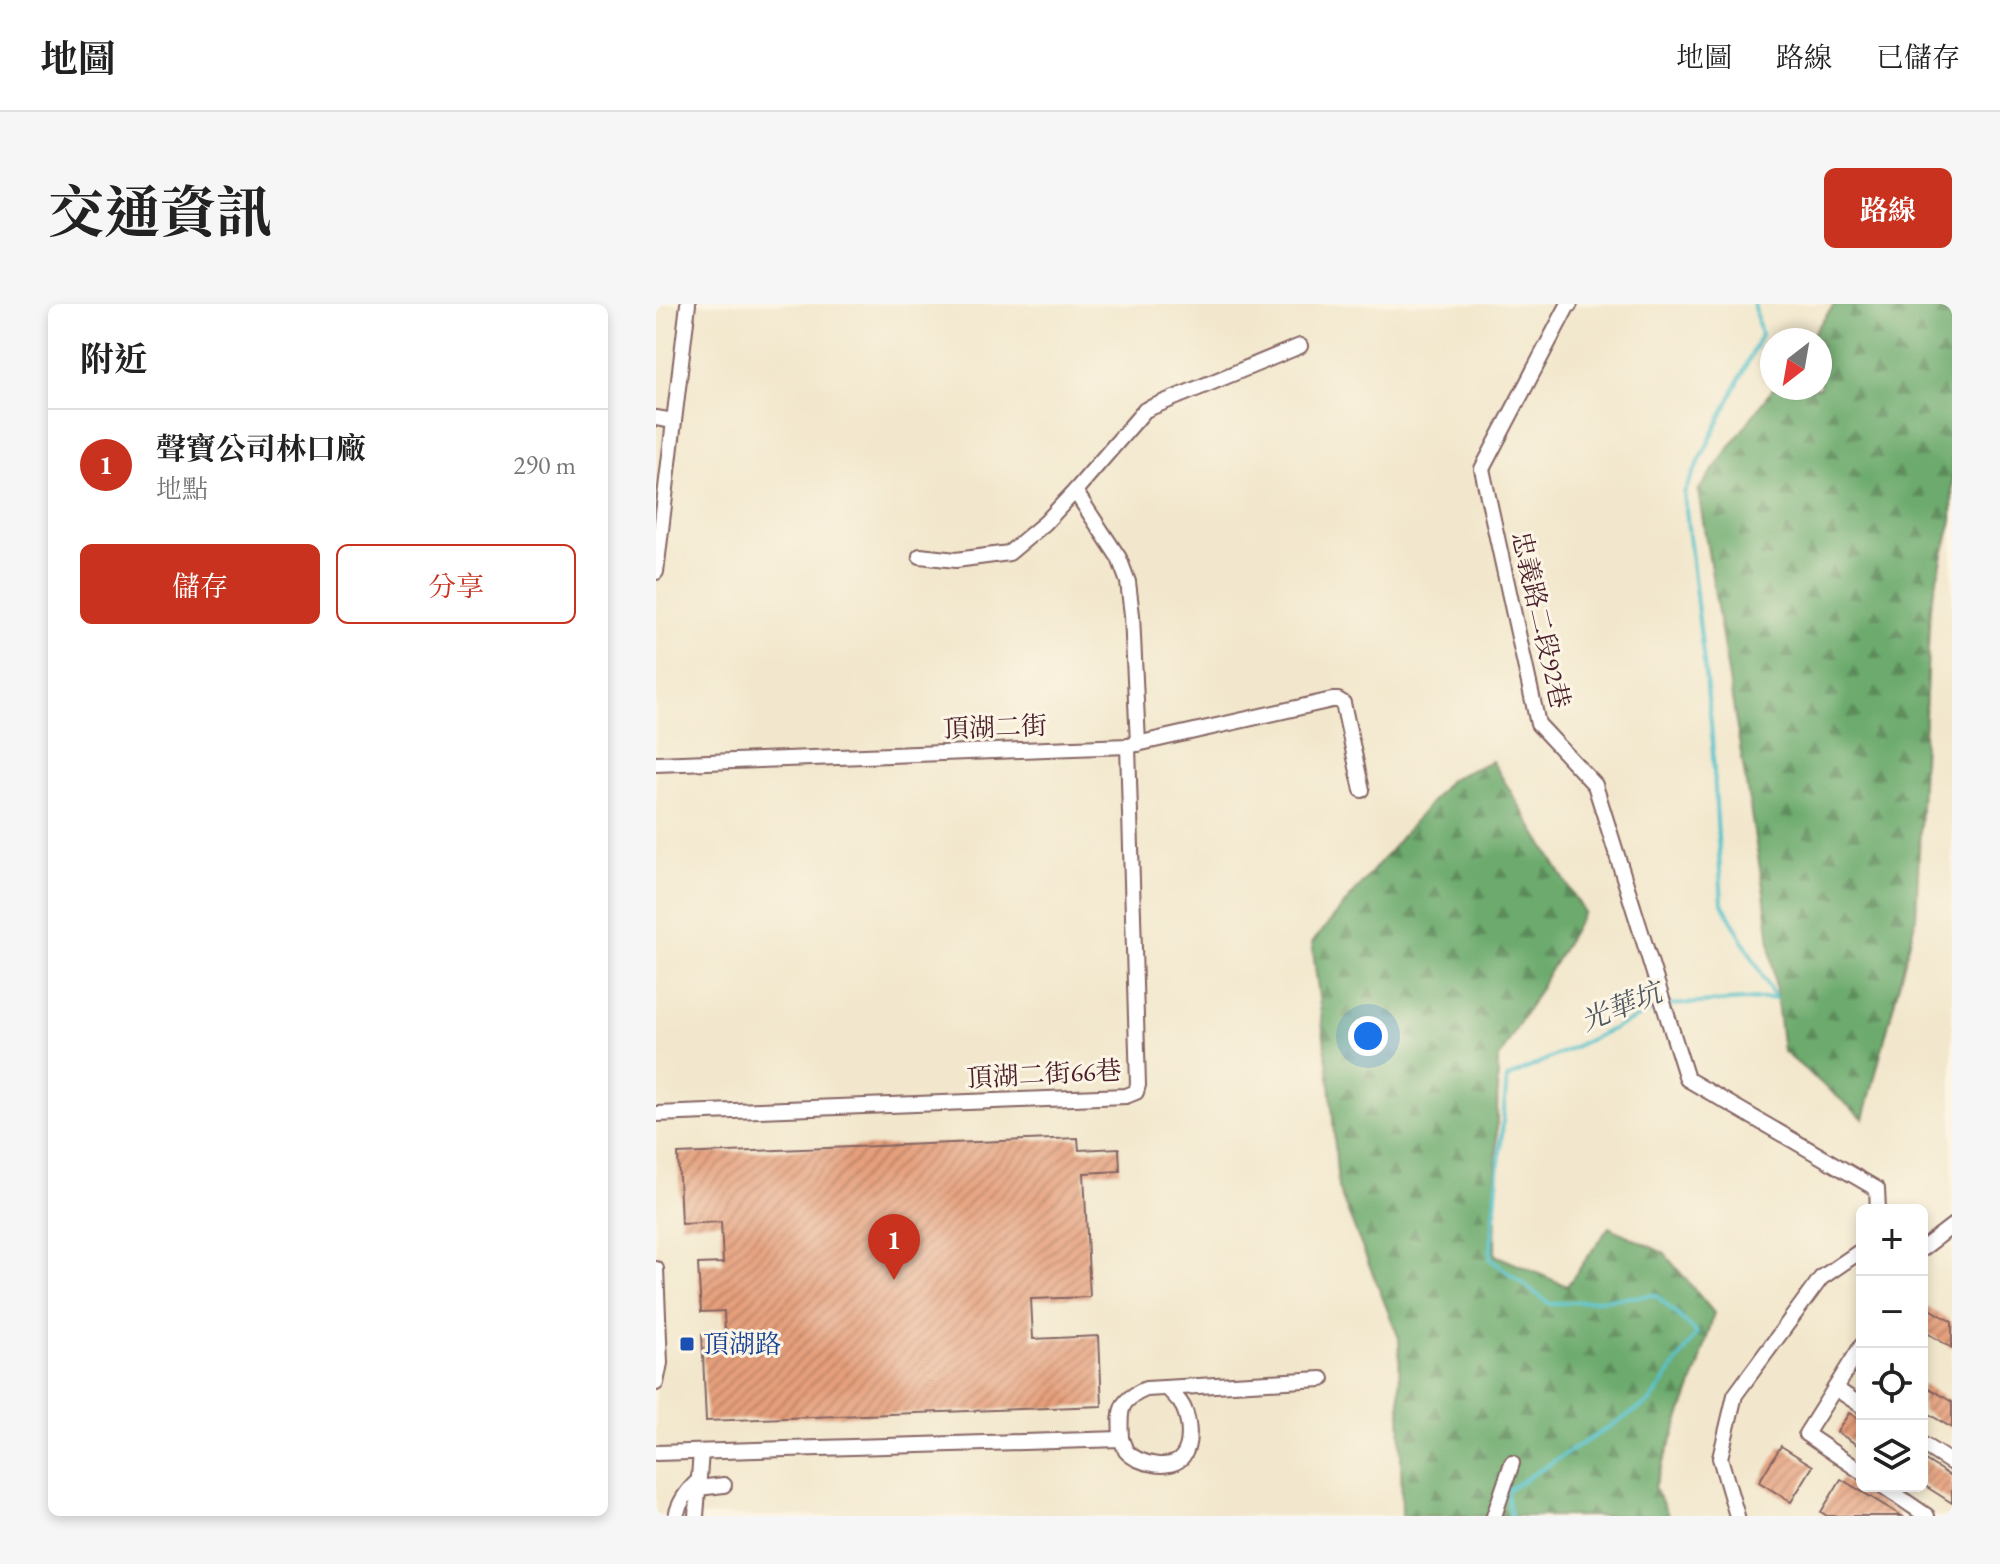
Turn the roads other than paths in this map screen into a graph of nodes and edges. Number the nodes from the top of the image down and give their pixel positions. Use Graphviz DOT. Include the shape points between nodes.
graph roads {
  1 [pos="688,304"];
  2 [pos="1570,304"];
  3 [pos="1300,346"];
  4 [pos="656,418"];
  5 [pos="674,421"];
  6 [pos="1075,491"];
  7 [pos="920,556"];
  8 [pos="656,572"];
  9 [pos="1133,745"];
  10 [pos="656,764"];
  11 [pos="1362,790"];
  12 [pos="656,1114"];
  13 [pos="1878,1204"];
  14 [pos="1952,1226"];
  15 [pos="1928,1244"];
  16 [pos="1856,1254"];
  17 [pos="656,1269"];
  18 [pos="1860,1348"];
  19 [pos="1322,1379"];
  20 [pos="656,1383"];
  21 [pos="1167,1388"];
  22 [pos="1835,1388"];
  23 [pos="1856,1402"];
  24 [pos="1121,1439"];
  25 [pos="1928,1448"];
  26 [pos="701,1452"];
  27 [pos="656,1453"];
  28 [pos="1512,1463"];
  29 [pos="1952,1463"];
  30 [pos="1856,1468"];
  31 [pos="698,1485"];
  32 [pos="724,1485"];
  33 [pos="1892,1492"];
  34 [pos="676,1516"];
  35 [pos="696,1516"];
  36 [pos="1494,1516"];
  37 [pos="1737,1516"];
  38 [pos="1927,1516"];
  1 -- 5 [label="street"];
  2 -- 13 [label="street, 忠義路二段92巷" via="1482,469 1538,724 1595,785 1687,1079 1877,1189"];
  3 -- 6 [label="street" via="1145,410"];
  4 -- 5 [label="street"];
  5 -- 8 [label="street"];
  6 -- 7 [label="street" via="1009,553 956,560"];
  6 -- 9 [label="street" via="1119,558 1128,582"];
  9 -- 10 [label="street, 頂湖二街"];
  9 -- 11 [label="street, 頂湖二街" via="1338,700 1343,703"];
  9 -- 12 [label="street, 頂湖二街66巷" via="1136,1092"];
  14 -- 15 [label="street"];
  16 -- 37 [label="street" via="1821,1278 1735,1395 1720,1458"];
  17 -- 20 [label="street"];
  18 -- 22 [label="street"];
  19 -- 21 [label="street"];
  21 -- 24 [label="street" via="1131,1395 1120,1411"];
  21 -- 24 [label="street" via="1188,1419 1183,1457 1171,1464 1139,1460"];
  22 -- 23 [label="street"];
  22 -- 30 [label="street" via="1806,1434"];
  24 -- 26 [label="street"];
  25 -- 29 [label="street"];
  26 -- 27 [label="street"];
  26 -- 31 [label="street"];
  28 -- 36 [label="street"];
  31 -- 32 [label="street"];
  31 -- 34 [label="street"];
  31 -- 35 [label="street"];
  33 -- 38 [label="street"];
}
